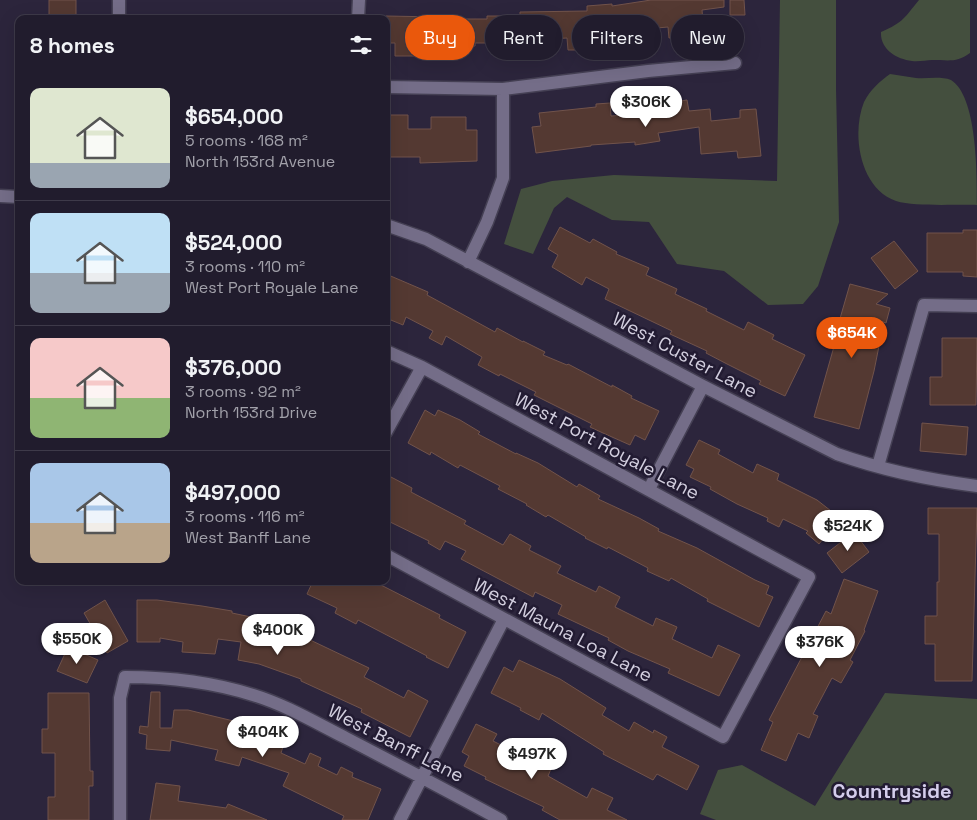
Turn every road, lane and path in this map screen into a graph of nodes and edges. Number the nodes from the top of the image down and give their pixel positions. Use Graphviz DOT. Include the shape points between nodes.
graph roads {
  1 [pos="119,0"];
  2 [pos="359,0"];
  3 [pos="119,15"];
  4 [pos="358,15"];
  5 [pos="735,63"];
  6 [pos="390,87"];
  7 [pos="503,89"];
  8 [pos="0,196"];
  9 [pos="15,197"];
  10 [pos="390,226"];
  11 [pos="468,262"];
  12 [pos="977,306"];
  13 [pos="390,353"];
  14 [pos="422,367"];
  15 [pos="703,386"];
  16 [pos="390,425"];
  17 [pos="878,466"];
  18 [pos="977,486"];
  19 [pos="649,489"];
  20 [pos="390,557"];
  21 [pos="504,619"];
  22 [pos="723,738"];
  23 [pos="422,777"];
  24 [pos="120,820"];
  25 [pos="400,820"];
  26 [pos="501,820"];
  1 -- 3 [label="street"];
  2 -- 4 [label="street"];
  5 -- 7 [label="street"];
  6 -- 7 [label="street"];
  7 -- 11 [label="street" via="504,178"];
  8 -- 9 [label="street"];
  10 -- 11 [label="street, West Custer Lane" via="426,240"];
  11 -- 15 [label="street, West Custer Lane"];
  12 -- 17 [label="street" via="924,305"];
  13 -- 14 [label="street, West Port Royale Lane"];
  14 -- 16 [label="street"];
  14 -- 19 [label="street, West Port Royale Lane"];
  15 -- 17 [label="street, West Custer Lane" via="837,454"];
  15 -- 19 [label="street"];
  17 -- 18 [label="street, West Custer Lane"];
  19 -- 22 [label="street, West Port Royale Lane" via="809,577"];
  20 -- 21 [label="street, West Mauna Loa Lane"];
  21 -- 22 [label="street, West Mauna Loa Lane"];
  21 -- 23 [label="street"];
  23 -- 24 [label="street, West Banff Lane" via="283,706 253,695 163,677 125,677 120,698"];
  23 -- 25 [label="street"];
  23 -- 26 [label="street, West Banff Lane"];
}
